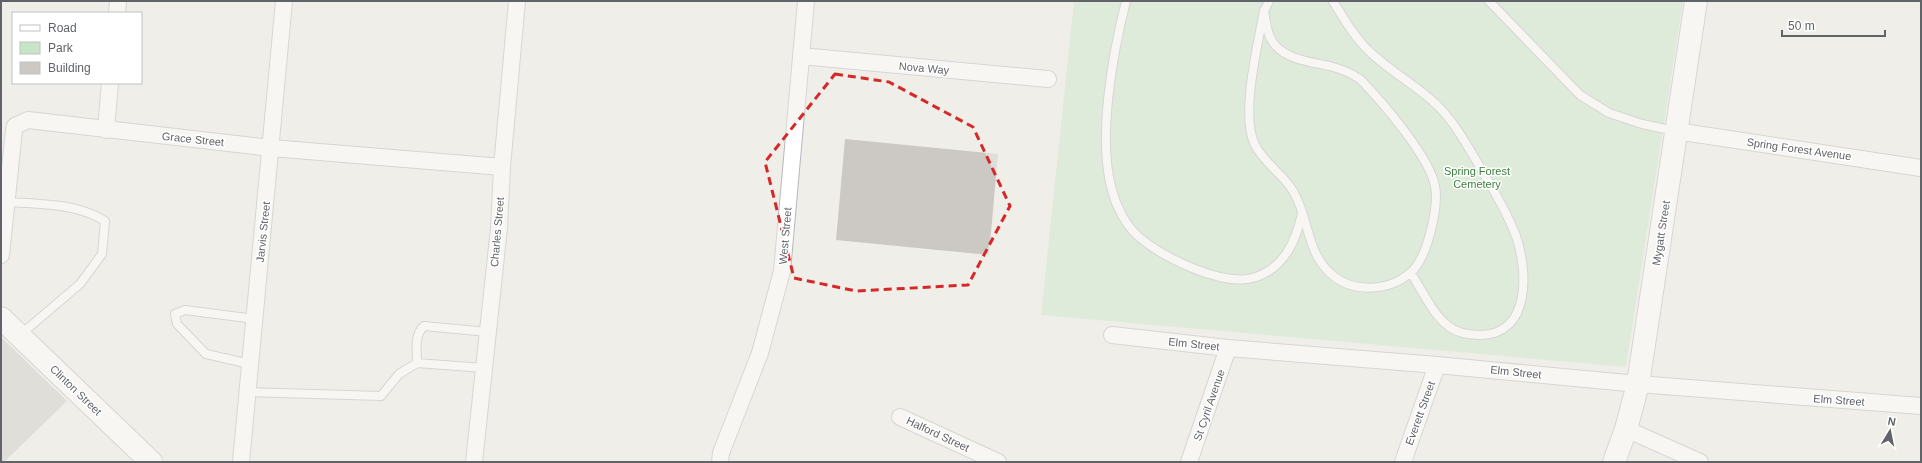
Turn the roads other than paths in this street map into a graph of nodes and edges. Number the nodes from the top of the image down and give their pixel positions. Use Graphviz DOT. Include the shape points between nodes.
graph roads {
  1 [pos="118,1"];
  2 [pos="284,1"];
  3 [pos="517,1"];
  4 [pos="806,1"];
  5 [pos="1126,1"];
  6 [pos="1269,1"];
  7 [pos="1333,1"];
  8 [pos="1489,1"];
  9 [pos="1696,1"];
  10 [pos="1264,11"];
  11 [pos="117,12"];
  12 [pos="801,56"];
  13 [pos="1048,79"];
  14 [pos="110,84"];
  15 [pos="106,130"];
  16 [pos="1676,131"];
  17 [pos="271,148"];
  18 [pos="502,167"];
  19 [pos="1921,168"];
  20 [pos="6,202"];
  21 [pos="1302,213"];
  22 [pos="1,255"];
  23 [pos="1411,273"];
  24 [pos="1,318"];
  25 [pos="255,319"];
  26 [pos="488,332"];
  27 [pos="1112,335"];
  28 [pos="20,336"];
  29 [pos="1228,348"];
  30 [pos="416,363"];
  31 [pos="250,364"];
  32 [pos="1438,365"];
  33 [pos="484,368"];
  34 [pos="1638,384"];
  35 [pos="248,392"];
  36 [pos="1921,406"];
  37 [pos="900,417"];
  38 [pos="1626,429"];
  39 [pos="149,461"];
  40 [pos="241,462"];
  41 [pos="474,462"];
  42 [pos="720,462"];
  43 [pos="998,462"];
  44 [pos="1189,462"];
  45 [pos="1403,462"];
  46 [pos="1614,462"];
  47 [pos="1700,462"];
  1 -- 11 [label="street"];
  2 -- 17 [label="street, Jarvis Street"];
  3 -- 18 [label="street, Charles Street"];
  4 -- 12 [label="street, West Street"];
  5 -- 21 [label="lane" via="1112,72 1106,121 1107,168 1112,190 1125,219 1138,236 1157,250 1188,266 1212,275 1248,278 1272,269 1281,260 1297,236"];
  6 -- 10 [label="lane"];
  7 -- 23 [label="lane" via="1357,39 1372,54 1416,86 1457,128 1499,199 1516,237 1525,279 1521,300 1509,326 1497,333 1472,335 1447,326"];
  8 -- 16 [label="lane" via="1580,95 1609,114"];
  9 -- 16 [label="street, Mygatt Street"];
  10 -- 21 [label="lane" via="1252,84 1251,131 1259,151 1294,192"];
  10 -- 23 [label="lane" via="1268,32 1275,46 1288,55 1334,67 1362,80 1420,152 1435,186 1436,212 1428,239"];
  12 -- 13 [label="street, Nova Way"];
  12 -- 42 [label="street, West Street" via="782,271 760,352 721,453"];
  14 -- 15 [label="street"];
  15 -- 17 [label="street, Grace Street"];
  15 -- 20 [label="street, Grace Street" via="28,120 16,126"];
  16 -- 19 [label="street, Spring Forest Avenue"];
  16 -- 34 [label="street, Mygatt Street"];
  17 -- 18 [label="street, Grace Street"];
  17 -- 25 [label="street, Jarvis Street"];
  18 -- 26 [label="street, Charles Street" via="499,228"];
  20 -- 22 [label="street, Grace Street"];
  20 -- 28 [label="lane" via="56,205 92,213 105,221 102,254 80,284"];
  21 -- 23 [label="lane" via="1319,261 1344,283 1363,288 1379,288 1395,283"];
  24 -- 28 [label="street, Clinton Street"];
  25 -- 31 [label="street, Jarvis Street"];
  25 -- 31 [label="lane" via="185,310 175,314 176,324 206,354"];
  26 -- 30 [label="lane" via="424,326 417,340"];
  26 -- 33 [label="street, Charles Street"];
  27 -- 29 [label="street, Elm Street"];
  28 -- 39 [label="street, Clinton Street"];
  29 -- 32 [label="street, Elm Street"];
  29 -- 44 [label="street, St Cyril Avenue"];
  30 -- 33 [label="lane"];
  30 -- 35 [label="lane" via="399,374 381,396"];
  31 -- 35 [label="street, Jarvis Street"];
  32 -- 34 [label="street, Elm Street"];
  32 -- 45 [label="street, Everett Street"];
  33 -- 41 [label="street, Charles Street"];
  34 -- 36 [label="street, Elm Street"];
  34 -- 38 [label="street, Mygatt Street"];
  35 -- 40 [label="street, Jarvis Street"];
  37 -- 43 [label="street, Halford Street"];
  38 -- 46 [label="street, Mygatt Street"];
  38 -- 47 [label="street"];
}
